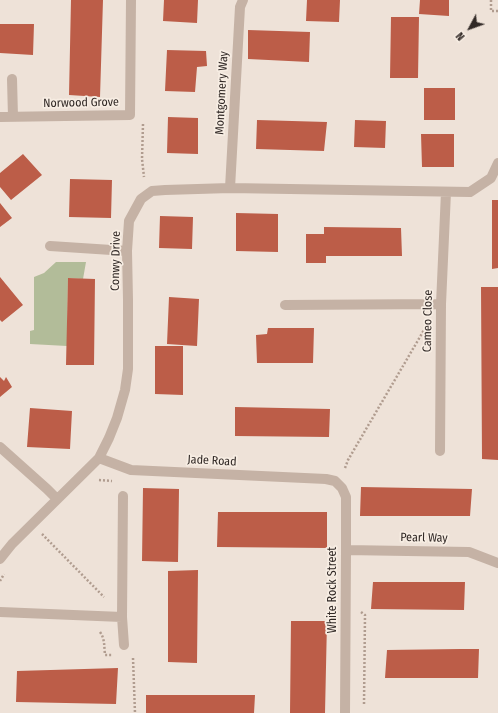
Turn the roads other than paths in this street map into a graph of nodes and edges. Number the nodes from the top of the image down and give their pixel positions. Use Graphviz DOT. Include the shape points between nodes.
graph roads {
  1 [pos="131,0"];
  2 [pos="243,0"];
  3 [pos="12,79"];
  4 [pos="0,117"];
  5 [pos="13,117"];
  6 [pos="498,163"];
  7 [pos="230,188"];
  8 [pos="446,192"];
  9 [pos="50,246"];
  10 [pos="127,251"];
  11 [pos="441,304"];
  12 [pos="285,305"];
  13 [pos="0,448"];
  14 [pos="440,451"];
  15 [pos="98,458"];
  16 [pos="326,479"];
  17 [pos="123,496"];
  18 [pos="57,499"];
  19 [pos="346,550"];
  20 [pos="0,559"];
  21 [pos="498,563"];
  22 [pos="0,612"];
  23 [pos="122,616"];
  24 [pos="124,644"];
  25 [pos="345,713"];
  1 -- 5 [label="street, Norwood Grove" via="130,115"];
  2 -- 7 [label="street, Montgomery Way" via="240,7"];
  3 -- 5 [label="street"];
  4 -- 5 [label="street, Norwood Grove"];
  6 -- 8 [label="street, Conwy Drive" via="491,178 470,192"];
  7 -- 8 [label="street, Conwy Drive"];
  7 -- 10 [label="street, Conwy Drive" via="152,191 141,199 129,221"];
  8 -- 11 [label="street, Cameo Close"];
  9 -- 10 [label="street"];
  10 -- 15 [label="street, Conwy Drive" via="128,369 117,418"];
  11 -- 12 [label="street"];
  11 -- 14 [label="street, Cameo Close"];
  13 -- 18 [label="street"];
  15 -- 16 [label="street, Jade Road" via="131,470"];
  15 -- 18 [label="street, Conwy Drive"];
  16 -- 19 [label="street, White Rock Street" via="335,481 346,497"];
  17 -- 23 [label="street"];
  18 -- 20 [label="street, Conwy Drive"];
  19 -- 21 [label="street, Pearl Way" via="469,552"];
  19 -- 25 [label="street, White Rock Street"];
  22 -- 23 [label="street"];
  23 -- 24 [label="street"];
}
